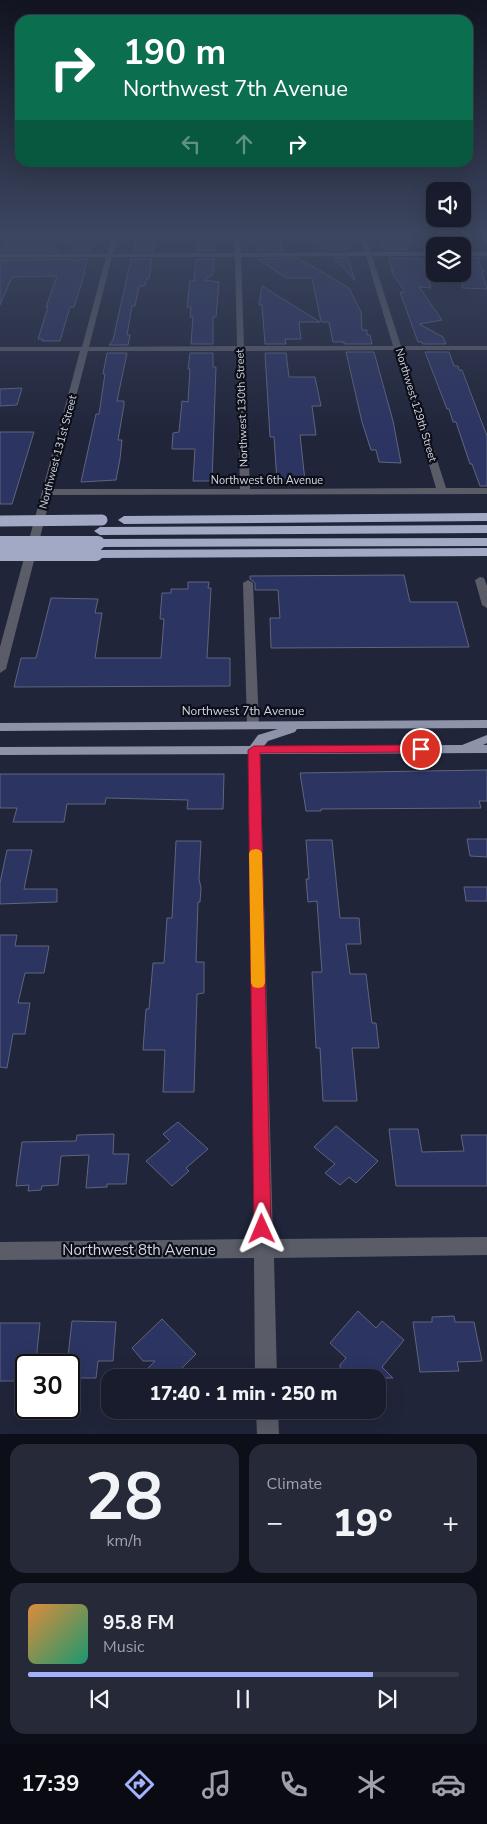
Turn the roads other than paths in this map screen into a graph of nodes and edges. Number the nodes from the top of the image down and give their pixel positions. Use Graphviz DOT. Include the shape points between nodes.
graph roads {
  1 [pos="97,301"];
  2 [pos="238,301"];
  3 [pos="384,301"];
  4 [pos="399,348"];
  5 [pos="487,348"];
  6 [pos="0,349"];
  7 [pos="85,349"];
  8 [pos="240,349"];
  9 [pos="442,491"];
  10 [pos="487,491"];
  11 [pos="46,492"];
  12 [pos="245,492"];
  13 [pos="487,517"];
  14 [pos="0,521"];
  15 [pos="487,529"];
  16 [pos="0,531"];
  17 [pos="99,537"];
  18 [pos="487,542"];
  19 [pos="0,543"];
  20 [pos="487,552"];
  21 [pos="0,554"];
  22 [pos="480,580"];
  23 [pos="248,583"];
  24 [pos="487,605"];
  25 [pos="0,669"];
  26 [pos="315,724"];
  27 [pos="487,724"];
  28 [pos="253,725"];
  29 [pos="0,727"];
  30 [pos="487,739"];
  31 [pos="461,749"];
  32 [pos="487,749"];
  33 [pos="254,750"];
  34 [pos="0,751"];
  35 [pos="487,1246"];
  36 [pos="263,1249"];
  37 [pos="0,1251"];
  38 [pos="266,1369"];
  39 [pos="267,1419"];
  40 [pos="268,1434"];
  1 -- 7 [label="street, Northwest 131st Street"];
  2 -- 8 [label="street, Northwest 130th Street"];
  3 -- 4 [label="street, Northwest 129th Street"];
  4 -- 5 [label="street"];
  4 -- 8 [label="street"];
  4 -- 9 [label="street, Northwest 129th Street"];
  6 -- 7 [label="street"];
  7 -- 8 [label="street"];
  7 -- 11 [label="street, Northwest 131st Street"];
  8 -- 12 [label="street, Northwest 130th Street"];
  9 -- 10 [label="street, Northwest 6th Avenue"];
  9 -- 12 [label="street, Northwest 6th Avenue"];
  11 -- 12 [label="street, Northwest 6th Avenue"];
  11 -- 25 [label="street, Northwest 131st Street"];
  13 -- 17 [label="highway"];
  14 -- 17 [label="highway, bridge"];
  15 -- 17 [label="highway"];
  16 -- 17 [label="highway"];
  17 -- 18 [label="highway"];
  17 -- 19 [label="highway, bridge"];
  17 -- 20 [label="highway"];
  17 -- 21 [label="highway, bridge"];
  22 -- 24 [label="street"];
  23 -- 28 [label="street"];
  26 -- 27 [label="main road, Northwest 7th Avenue"];
  26 -- 28 [label="main road, Northwest 7th Avenue"];
  26 -- 33 [label="main road" via="274,733 264,738"];
  28 -- 29 [label="main road, Northwest 7th Avenue"];
  30 -- 31 [label="main road"];
  31 -- 32 [label="main road"];
  31 -- 33 [label="main road"];
  33 -- 34 [label="main road"];
  33 -- 36 [label="street"];
  35 -- 36 [label="street, Northwest 8th Avenue"];
  36 -- 37 [label="street, Northwest 8th Avenue"];
  36 -- 38 [label="street"];
  39 -- 40 [label="street"];
}
